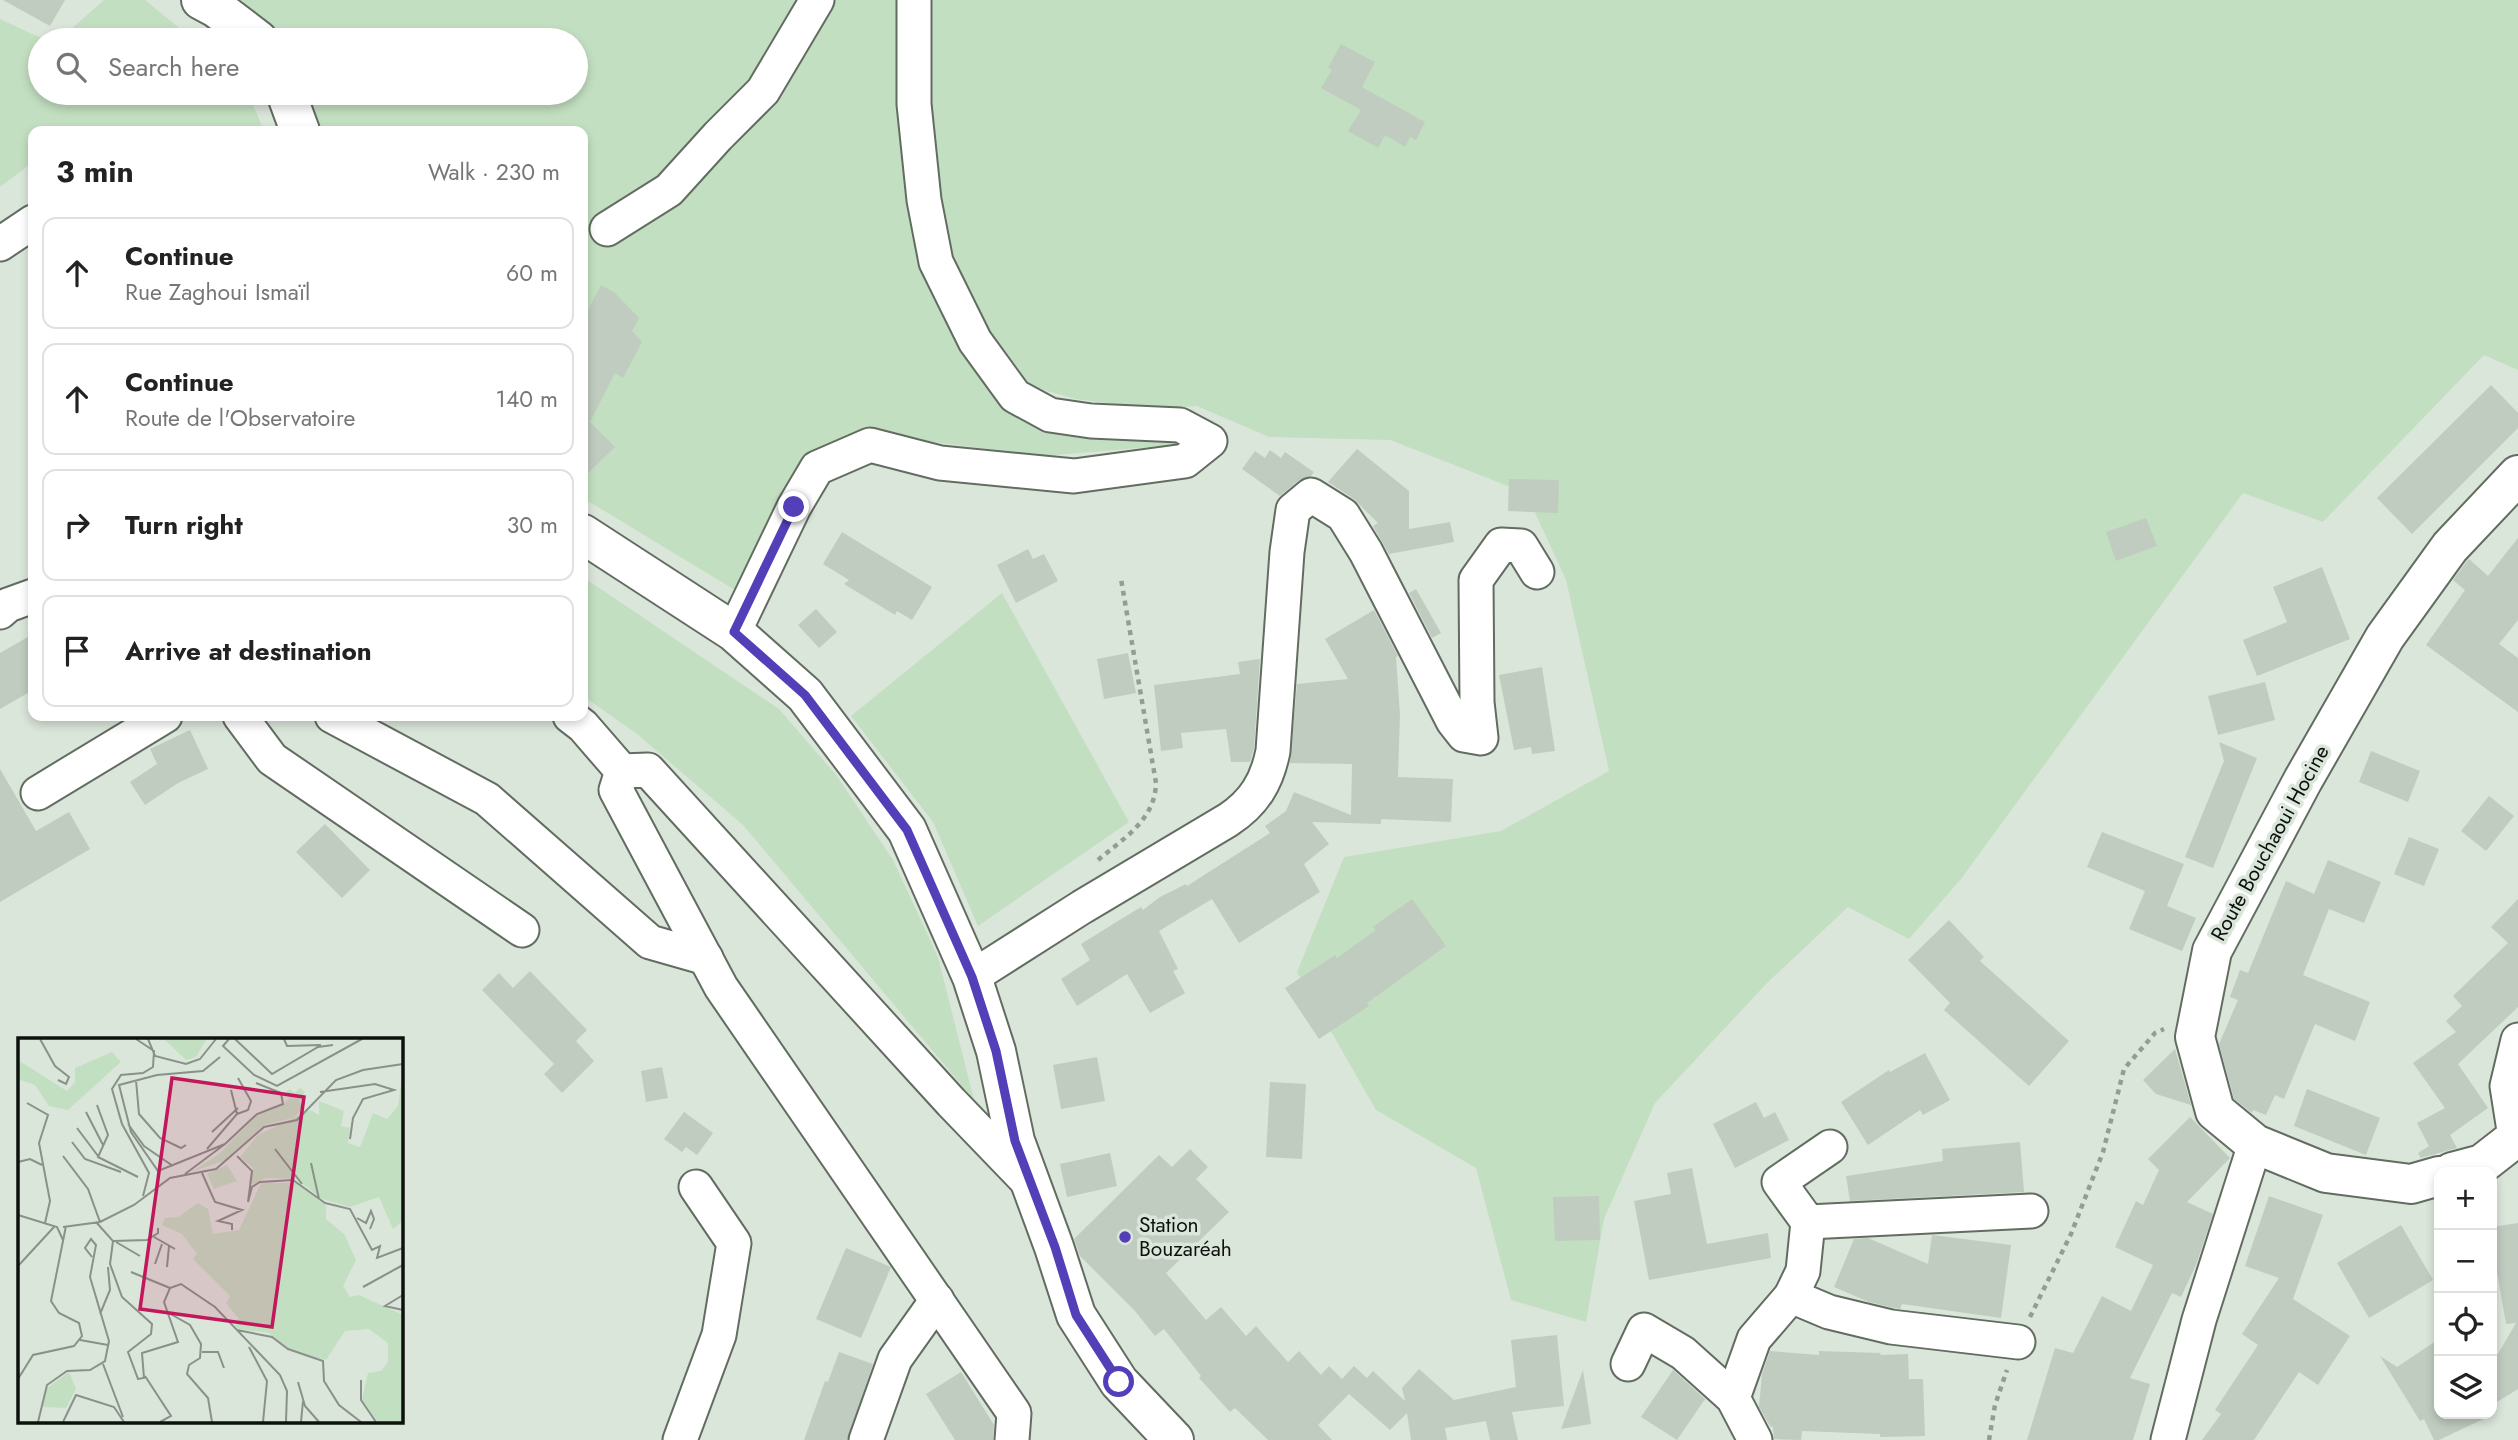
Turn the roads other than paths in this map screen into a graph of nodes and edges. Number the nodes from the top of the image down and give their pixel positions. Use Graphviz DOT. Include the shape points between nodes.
graph roads {
  1 [pos="201,0"];
  2 [pos="817,0"];
  3 [pos="914,0"];
  4 [pos="242,28"];
  5 [pos="290,105"];
  6 [pos="298,126"];
  7 [pos="28,225"];
  8 [pos="607,229"];
  9 [pos="0,244"];
  10 [pos="2518,475"];
  11 [pos="588,537"];
  12 [pos="1537,572"];
  13 [pos="28,598"];
  14 [pos="0,612"];
  15 [pos="734,632"];
  16 [pos="157,721"];
  17 [pos="244,721"];
  18 [pos="341,721"];
  19 [pos="576,721"];
  20 [pos="622,771"];
  21 [pos="38,793"];
  22 [pos="522,930"];
  23 [pos="706,958"];
  24 [pos="972,977"];
  25 [pos="2518,1040"];
  26 [pos="2517,1136"];
  27 [pos="2255,1144"];
  28 [pos="1830,1147"];
  29 [pos="2471,1167"];
  30 [pos="2434,1177"];
  31 [pos="1031,1185"];
  32 [pos="696,1187"];
  33 [pos="2031,1211"];
  34 [pos="1808,1222"];
  35 [pos="1791,1296"];
  36 [pos="937,1300"];
  37 [pos="2018,1342"];
  38 [pos="1628,1364"];
  39 [pos="1733,1398"];
  40 [pos="680,1440"];
  41 [pos="866,1440"];
  42 [pos="1012,1440"];
  43 [pos="1174,1440"];
  44 [pos="1755,1440"];
  45 [pos="2168,1440"];
  1 -- 4 [label="street"];
  2 -- 8 [label="street" via="763,92 669,190"];
  3 -- 15 [label="street" via="914,104 923,200 936,262 975,341 1015,396 1050,415 1180,425 1210,441 1185,461 1074,476 940,463 870,444 817,468"];
  5 -- 6 [label="street"];
  7 -- 9 [label="street"];
  10 -- 27 [label="street, Route Bouchaoui Hocine" via="2450,547 2385,637 2212,951 2195,1037 2215,1111"];
  11 -- 15 [label="street"];
  12 -- 24 [label="street" via="1521,546 1501,545 1476,580 1481,738 1464,735 1452,721 1343,515 1311,495 1293,510 1273,751 1259,791 1228,820"];
  13 -- 14 [label="street"];
  15 -- 24 [label="street" via="805,695 907,830"];
  16 -- 21 [label="street"];
  17 -- 22 [label="street" via="272,758"];
  18 -- 23 [label="street" via="487,799 650,942"];
  19 -- 20 [label="street"];
  20 -- 23 [label="street" via="616,790"];
  20 -- 31 [label="street" via="648,770"];
  23 -- 36 [label="street" via="721,987"];
  24 -- 31 [label="street"];
  25 -- 26 [label="street" via="2507,1086"];
  26 -- 29 [label="street" via="2482,1164"];
  27 -- 30 [label="street, Route Bouchaoui Hocine" via="2326,1173 2411,1184"];
  27 -- 45 [label="street" via="2199,1320"];
  28 -- 34 [label="street" via="1779,1182"];
  31 -- 43 [label="street" via="1076,1315 1119,1382"];
  32 -- 40 [label="street" via="734,1243 719,1335"];
  33 -- 34 [label="street"];
  34 -- 35 [label="street" via="1803,1271"];
  35 -- 37 [label="street" via="1829,1312 1891,1327"];
  35 -- 39 [label="street" via="1754,1339"];
  36 -- 41 [label="street" via="895,1359"];
  36 -- 42 [label="street" via="1014,1413"];
  38 -- 39 [label="street" via="1644,1330 1683,1353"];
  39 -- 44 [label="street"];
}
